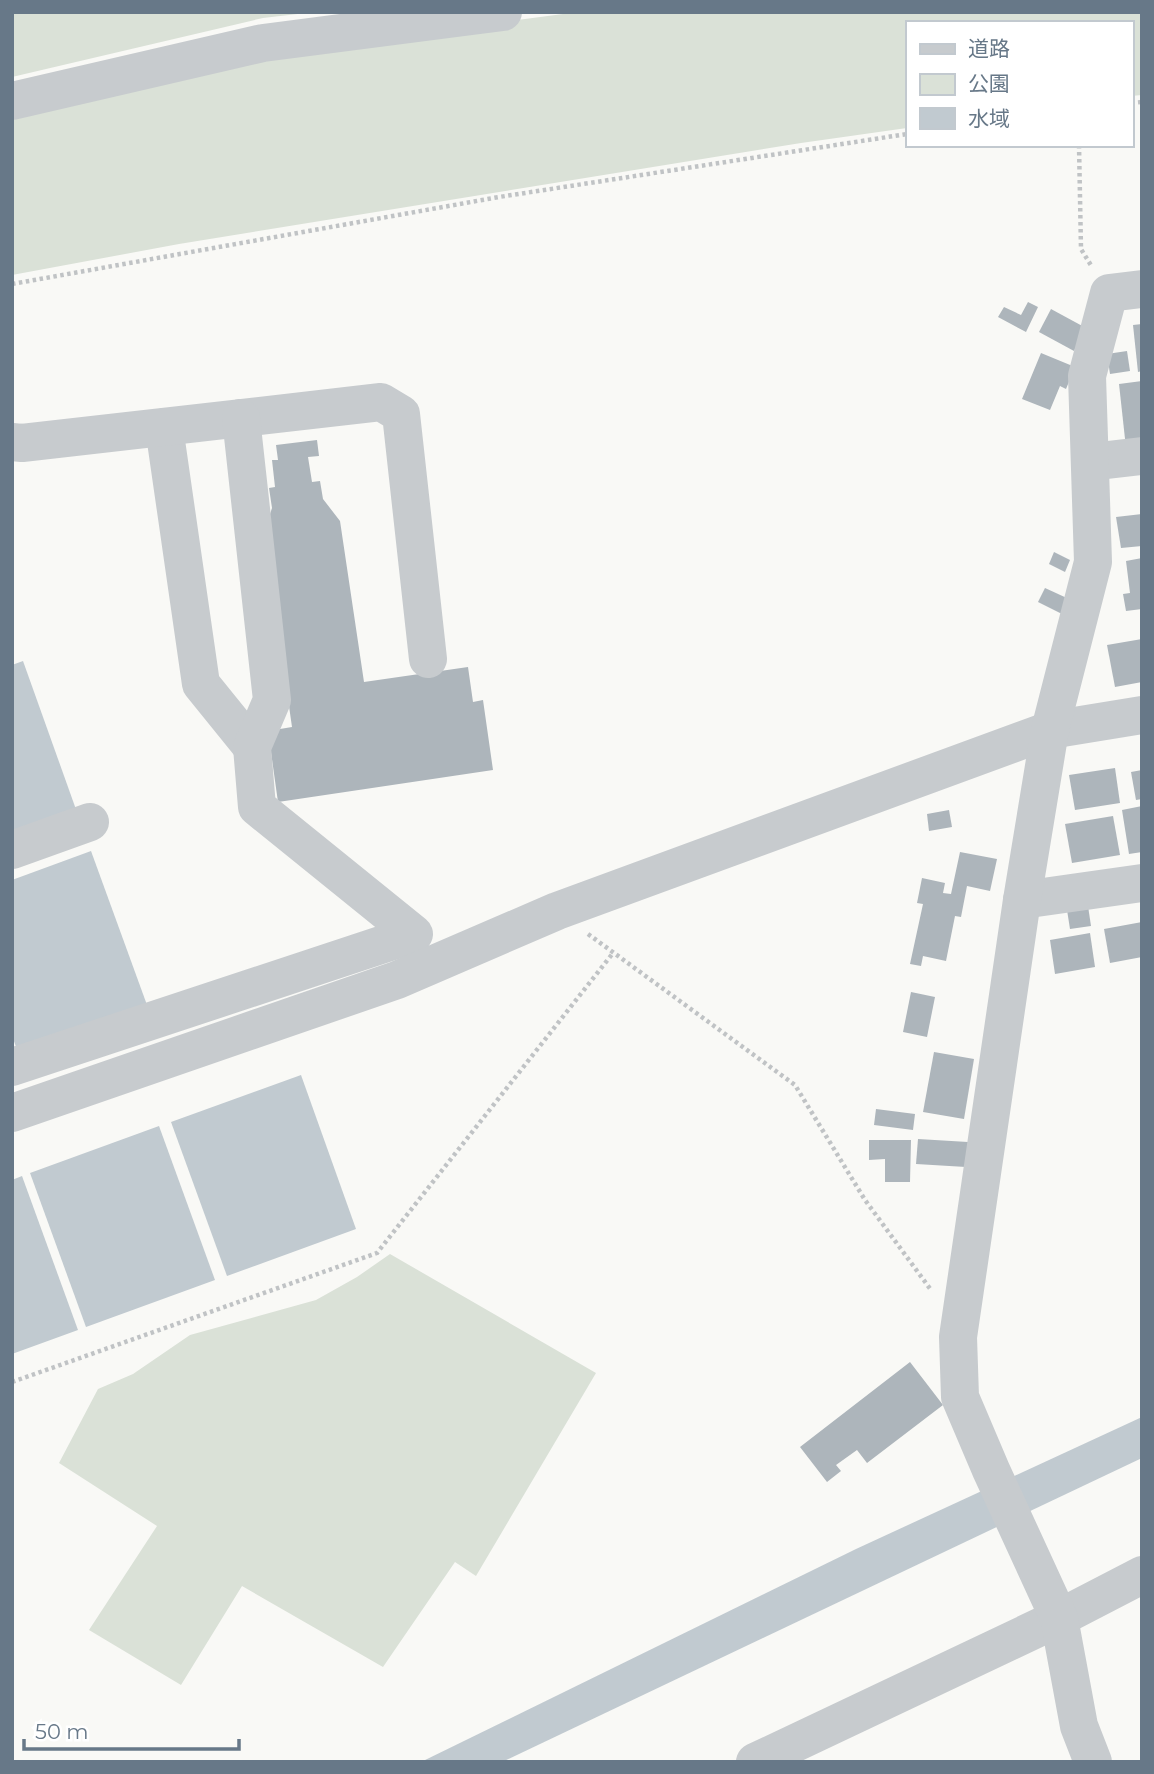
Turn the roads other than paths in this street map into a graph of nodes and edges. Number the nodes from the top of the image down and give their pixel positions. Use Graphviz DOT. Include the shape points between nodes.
graph roads {
  1 [pos="503,12"];
  2 [pos="262,28"];
  3 [pos="12,102"];
  4 [pos="1142,289"];
  5 [pos="241,418"];
  6 [pos="164,427"];
  7 [pos="12,442"];
  8 [pos="1142,456"];
  9 [pos="1090,462"];
  10 [pos="428,659"];
  11 [pos="1142,715"];
  12 [pos="1050,730"];
  13 [pos="252,747"];
  14 [pos="90,822"];
  15 [pos="12,850"];
  16 [pos="1142,883"];
  17 [pos="1022,900"];
  18 [pos="12,1067"];
  19 [pos="12,1113"];
  20 [pos="1142,1575"];
  21 [pos="1059,1618"];
  22 [pos="755,1762"];
  23 [pos="1093,1762"];
  1 -- 2 [label="street"];
  2 -- 3 [label="street"];
  4 -- 9 [label="street" via="1109,293 1087,376"];
  5 -- 6 [label="street"];
  5 -- 10 [label="street" via="381,402 401,414"];
  5 -- 13 [label="street" via="272,700"];
  6 -- 7 [label="street"];
  6 -- 13 [label="street" via="201,684"];
  8 -- 9 [label="street"];
  9 -- 12 [label="street" via="1093,562"];
  11 -- 12 [label="street"];
  12 -- 17 [label="street"];
  12 -- 19 [label="street" via="557,911 397,980"];
  13 -- 18 [label="street" via="257,807 414,934"];
  14 -- 15 [label="street"];
  16 -- 17 [label="street"];
  17 -- 21 [label="street" via="958,1338 960,1397"];
  20 -- 21 [label="street"];
  21 -- 22 [label="street"];
  21 -- 23 [label="street" via="1079,1726"];
}
